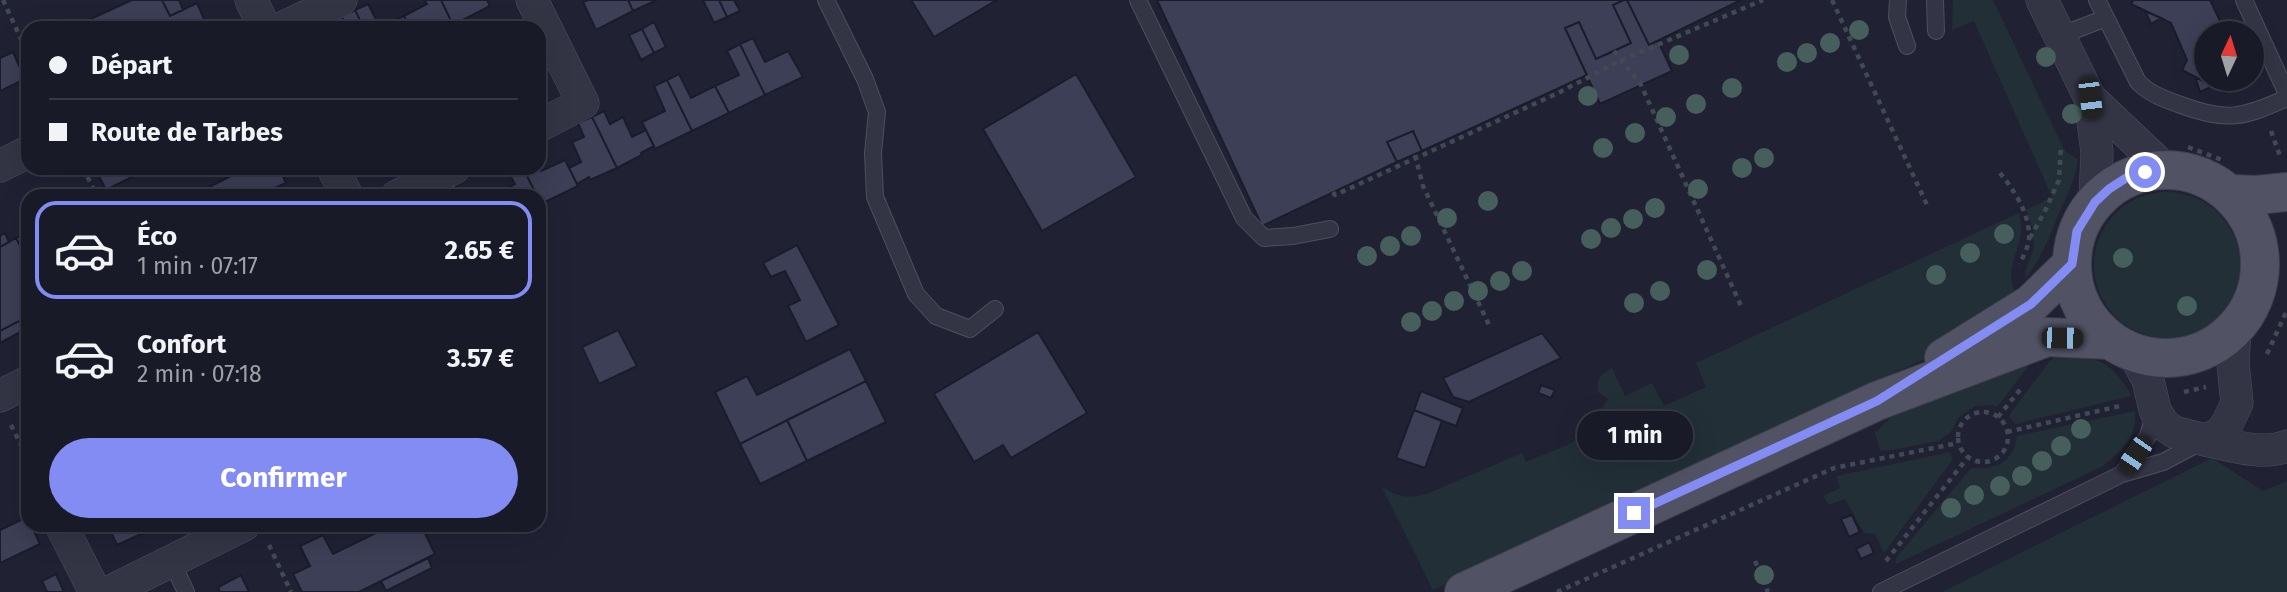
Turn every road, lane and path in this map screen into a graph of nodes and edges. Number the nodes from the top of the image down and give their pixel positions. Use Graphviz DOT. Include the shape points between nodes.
graph roads {
  1 [pos="3,0"];
  2 [pos="341,0"];
  3 [pos="532,0"];
  4 [pos="826,0"];
  5 [pos="1138,0"];
  6 [pos="1763,0"];
  7 [pos="1832,0"];
  8 [pos="1898,0"];
  9 [pos="1935,0"];
  10 [pos="2042,0"];
  11 [pos="2097,0"];
  12 [pos="2244,0"];
  13 [pos="263,14"];
  14 [pos="2106,18"];
  15 [pos="542,21"];
  16 [pos="546,28"];
  17 [pos="1936,31"];
  18 [pos="2059,36"];
  19 [pos="21,39"];
  20 [pos="1907,46"];
  21 [pos="1614,51"];
  22 [pos="1622,60"];
  23 [pos="2287,96"];
  24 [pos="2090,98"];
  25 [pos="2263,109"];
  26 [pos="546,122"];
  27 [pos="2061,143"];
  28 [pos="21,156"];
  29 [pos="1415,156"];
  30 [pos="0,166"];
  31 [pos="2165,169"];
  32 [pos="2000,173"];
  33 [pos="440,175"];
  34 [pos="2285,178"];
  35 [pos="411,189"];
  36 [pos="1333,192"];
  37 [pos="2231,194"];
  38 [pos="2095,202"];
  39 [pos="1928,207"];
  40 [pos="1330,229"];
  41 [pos="2029,238"];
  42 [pos="2274,255"];
  43 [pos="2072,264"];
  44 [pos="2018,270"];
  45 [pos="995,309"];
  46 [pos="1742,309"];
  47 [pos="2287,310"];
  48 [pos="1490,327"];
  49 [pos="2235,328"];
  50 [pos="2122,346"];
  51 [pos="2264,361"];
  52 [pos="21,388"];
  53 [pos="1877,401"];
  54 [pos="2237,403"];
  55 [pos="3,405"];
  56 [pos="2155,410"];
  57 [pos="2287,439"];
  58 [pos="2205,440"];
  59 [pos="1958,443"];
  60 [pos="21,444"];
  61 [pos="2287,446"];
  62 [pos="1968,457"];
  63 [pos="2122,474"];
  64 [pos="65,532"];
  65 [pos="230,532"];
  66 [pos="273,556"];
  67 [pos="1755,561"];
  68 [pos="172,562"];
  69 [pos="1883,591"];
  70 [pos="95,592"];
  71 [pos="109,592"];
  72 [pos="186,592"];
  73 [pos="291,592"];
  74 [pos="1464,592"];
  75 [pos="1557,592"];
  76 [pos="1768,592"];
  1 -- 19 [label="path"];
  2 -- 13 [label="street"];
  3 -- 15 [label="street"];
  4 -- 45 [label="lane" via="877,112 875,197 916,294 936,316 970,329"];
  5 -- 40 [label="lane" via="1244,218 1264,237"];
  6 -- 22 [label="path"];
  7 -- 39 [label="path"];
  8 -- 20 [label="lane"];
  9 -- 17 [label="lane"];
  10 -- 18 [label="street"];
  11 -- 14 [label="lane"];
  12 -- 23 [label="lane"];
  14 -- 18 [label="lane"];
  14 -- 25 [label="lane" via="2146,90 2208,116 2238,116"];
  16 -- 26 [label="street" via="583,103"];
  18 -- 24 [label="street"];
  21 -- 22 [label="path"];
  22 -- 29 [label="path"];
  22 -- 46 [label="path" via="1641,85"];
  23 -- 25 [label="lane"];
  24 -- 31 [label="street"];
  24 -- 38 [label="street" via="2097,152"];
  25 -- 34 [label="path"];
  27 -- 41 [label="path" via="2059,180"];
  28 -- 30 [label="street"];
  29 -- 36 [label="path" via="1335,195"];
  29 -- 48 [label="path" via="1423,186"];
  31 -- 37 [label="main road" via="2200,176"];
  31 -- 38 [label="main road" via="2126,178"];
  32 -- 41 [label="path" via="2014,190"];
  33 -- 35 [label="street"];
  34 -- 37 [label="main road" via="2257,195"];
  37 -- 42 [label="main road" via="2254,228 2261,254"];
  38 -- 43 [label="main road" via="2077,231"];
  41 -- 44 [label="path"];
  42 -- 49 [label="main road" via="2254,300"];
  43 -- 50 [label="main road" via="2082,307"];
  43 -- 53 [label="main road" via="2031,304"];
  47 -- 51 [label="path"];
  49 -- 50 [label="main road" via="2216,344 2182,357 2157,357"];
  49 -- 54 [label="street"];
  50 -- 53 [label="main road" via="2047,337"];
  50 -- 56 [label="street" via="2148,380"];
  52 -- 55 [label="street"];
  53 -- 74 [label="main road"];
  54 -- 57 [label="street" via="2245,420 2259,433"];
  54 -- 58 [label="street" via="2226,426"];
  55 -- 60 [label="path"];
  56 -- 58 [label="street" via="2174,432"];
  56 -- 63 [label="lane" via="2148,436"];
  58 -- 61 [label="street" via="2262,450"];
  58 -- 63 [label="lane" via="2163,462"];
  59 -- 62 [label="path"];
  59 -- 62 [label="path" via="1962,423 1969,416 1989,413 2002,421 2007,432 2004,451 1987,462"];
  59 -- 75 [label="path" via="1834,468"];
  62 -- 69 [label="path" via="1883,564"];
  63 -- 69 [label="lane"];
  64 -- 70 [label="street"];
  65 -- 68 [label="street"];
  66 -- 73 [label="path"];
  67 -- 76 [label="path"];
  68 -- 71 [label="street"];
  68 -- 72 [label="lane"];
}
